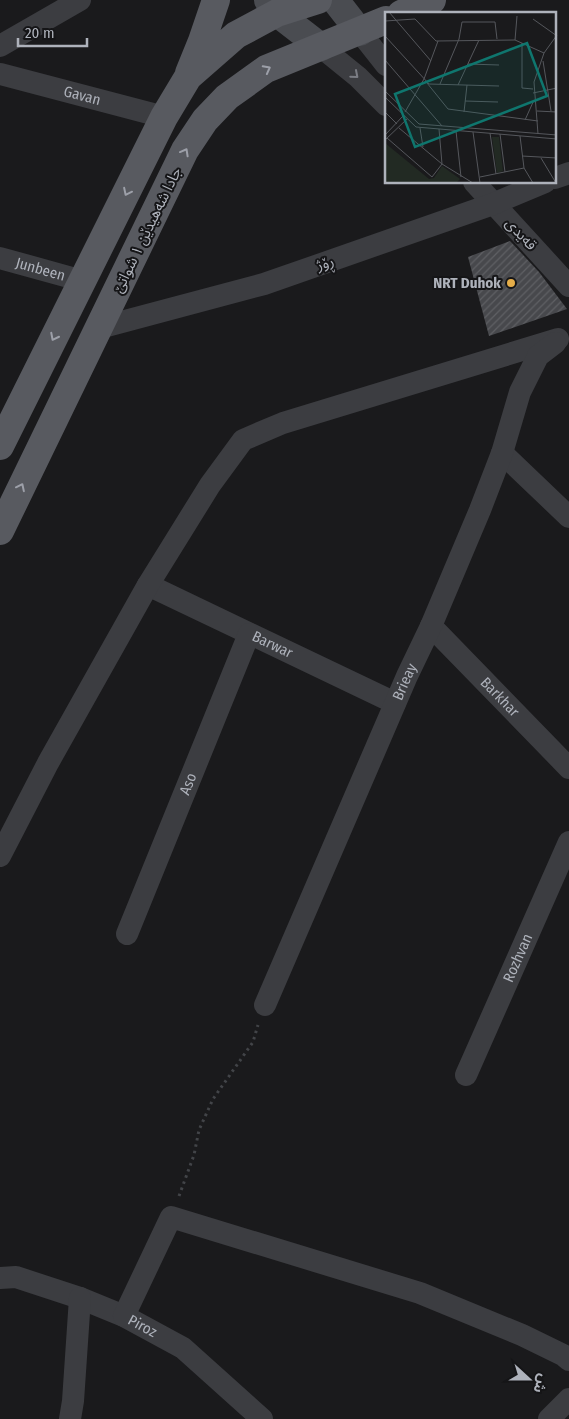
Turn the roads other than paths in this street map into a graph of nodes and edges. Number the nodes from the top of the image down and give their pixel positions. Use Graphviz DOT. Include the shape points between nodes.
graph roads {
  1 [pos="80,0"];
  2 [pos="216,0"];
  3 [pos="318,0"];
  4 [pos="335,0"];
  5 [pos="432,0"];
  6 [pos="272,7"];
  7 [pos="405,12"];
  8 [pos="385,20"];
  9 [pos="360,32"];
  10 [pos="0,46"];
  11 [pos="321,47"];
  12 [pos="385,64"];
  13 [pos="0,74"];
  14 [pos="188,77"];
  15 [pos="385,104"];
  16 [pos="164,117"];
  17 [pos="569,173"];
  18 [pos="556,178"];
  19 [pos="476,184"];
  20 [pos="540,184"];
  21 [pos="493,204"];
  22 [pos="0,258"];
  23 [pos="83,281"];
  24 [pos="569,286"];
  25 [pos="99,328"];
  26 [pos="564,338"];
  27 [pos="2,438"];
  28 [pos="502,453"];
  29 [pos="569,517"];
  30 [pos="0,531"];
  31 [pos="148,585"];
  32 [pos="431,626"];
  33 [pos="248,634"];
  34 [pos="395,703"];
  35 [pos="569,768"];
  36 [pos="569,842"];
  37 [pos="0,856"];
  38 [pos="127,934"];
  39 [pos="265,1005"];
  40 [pos="466,1075"];
  41 [pos="0,1260"];
  42 [pos="8,1278"];
  43 [pos="80,1298"];
  44 [pos="124,1316"];
  45 [pos="569,1360"];
  46 [pos="569,1399"];
  47 [pos="70,1419"];
  48 [pos="262,1419"];
  49 [pos="549,1419"];
  1 -- 10 [label="street"];
  2 -- 14 [label="main road"];
  3 -- 6 [label="main road"];
  4 -- 9 [label="main road"];
  5 -- 7 [label="main road"];
  6 -- 11 [label="main road"];
  6 -- 14 [label="main road"];
  8 -- 9 [label="main road, جادا شەهیدێن ١ شواتێ"];
  9 -- 11 [label="main road, جادا شەهیدێن ١ شواتێ"];
  9 -- 12 [label="street"];
  11 -- 15 [label="street, one-way"];
  25 -- 11 [label="main road, جادا شەهیدێن ١ شواتێ, one-way" via="186,150 205,120 227,97 266,69"];
  13 -- 16 [label="street, Gavan"];
  14 -- 16 [label="main road"];
  16 -- 23 [label="main road, one-way"];
  17 -- 18 [label="street"];
  19 -- 21 [label="street, قەیدی"];
  20 -- 21 [label="street, ڕۆژ"];
  21 -- 24 [label="street, قەیدی"];
  21 -- 25 [label="street, ڕۆژ" via="264,284"];
  22 -- 23 [label="street, Junbeen"];
  23 -- 27 [label="main road, one-way"];
  30 -- 25 [label="main road, جادا شەهیدێن ١ شواتێ, one-way"];
  26 -- 28 [label="street, Brieay" via="538,356 520,392"];
  26 -- 31 [label="street" via="283,423 243,440 210,485"];
  28 -- 29 [label="street"];
  28 -- 32 [label="street, Brieay"];
  31 -- 33 [label="street, Barwar"];
  31 -- 37 [label="street"];
  32 -- 34 [label="street, Brieay"];
  32 -- 35 [label="street, Barkhar"];
  33 -- 34 [label="street, Barwar"];
  33 -- 38 [label="street, Aso"];
  34 -- 39 [label="street, Brieay"];
  36 -- 40 [label="street, Rozhvan"];
  41 -- 42 [label="street"];
  42 -- 43 [label="street, Piroz"];
  43 -- 44 [label="street, Piroz"];
  43 -- 47 [label="street"];
  44 -- 45 [label="street" via="171,1217 420,1293 522,1335"];
  44 -- 48 [label="street, Piroz" via="182,1348"];
  46 -- 49 [label="street"];
}
